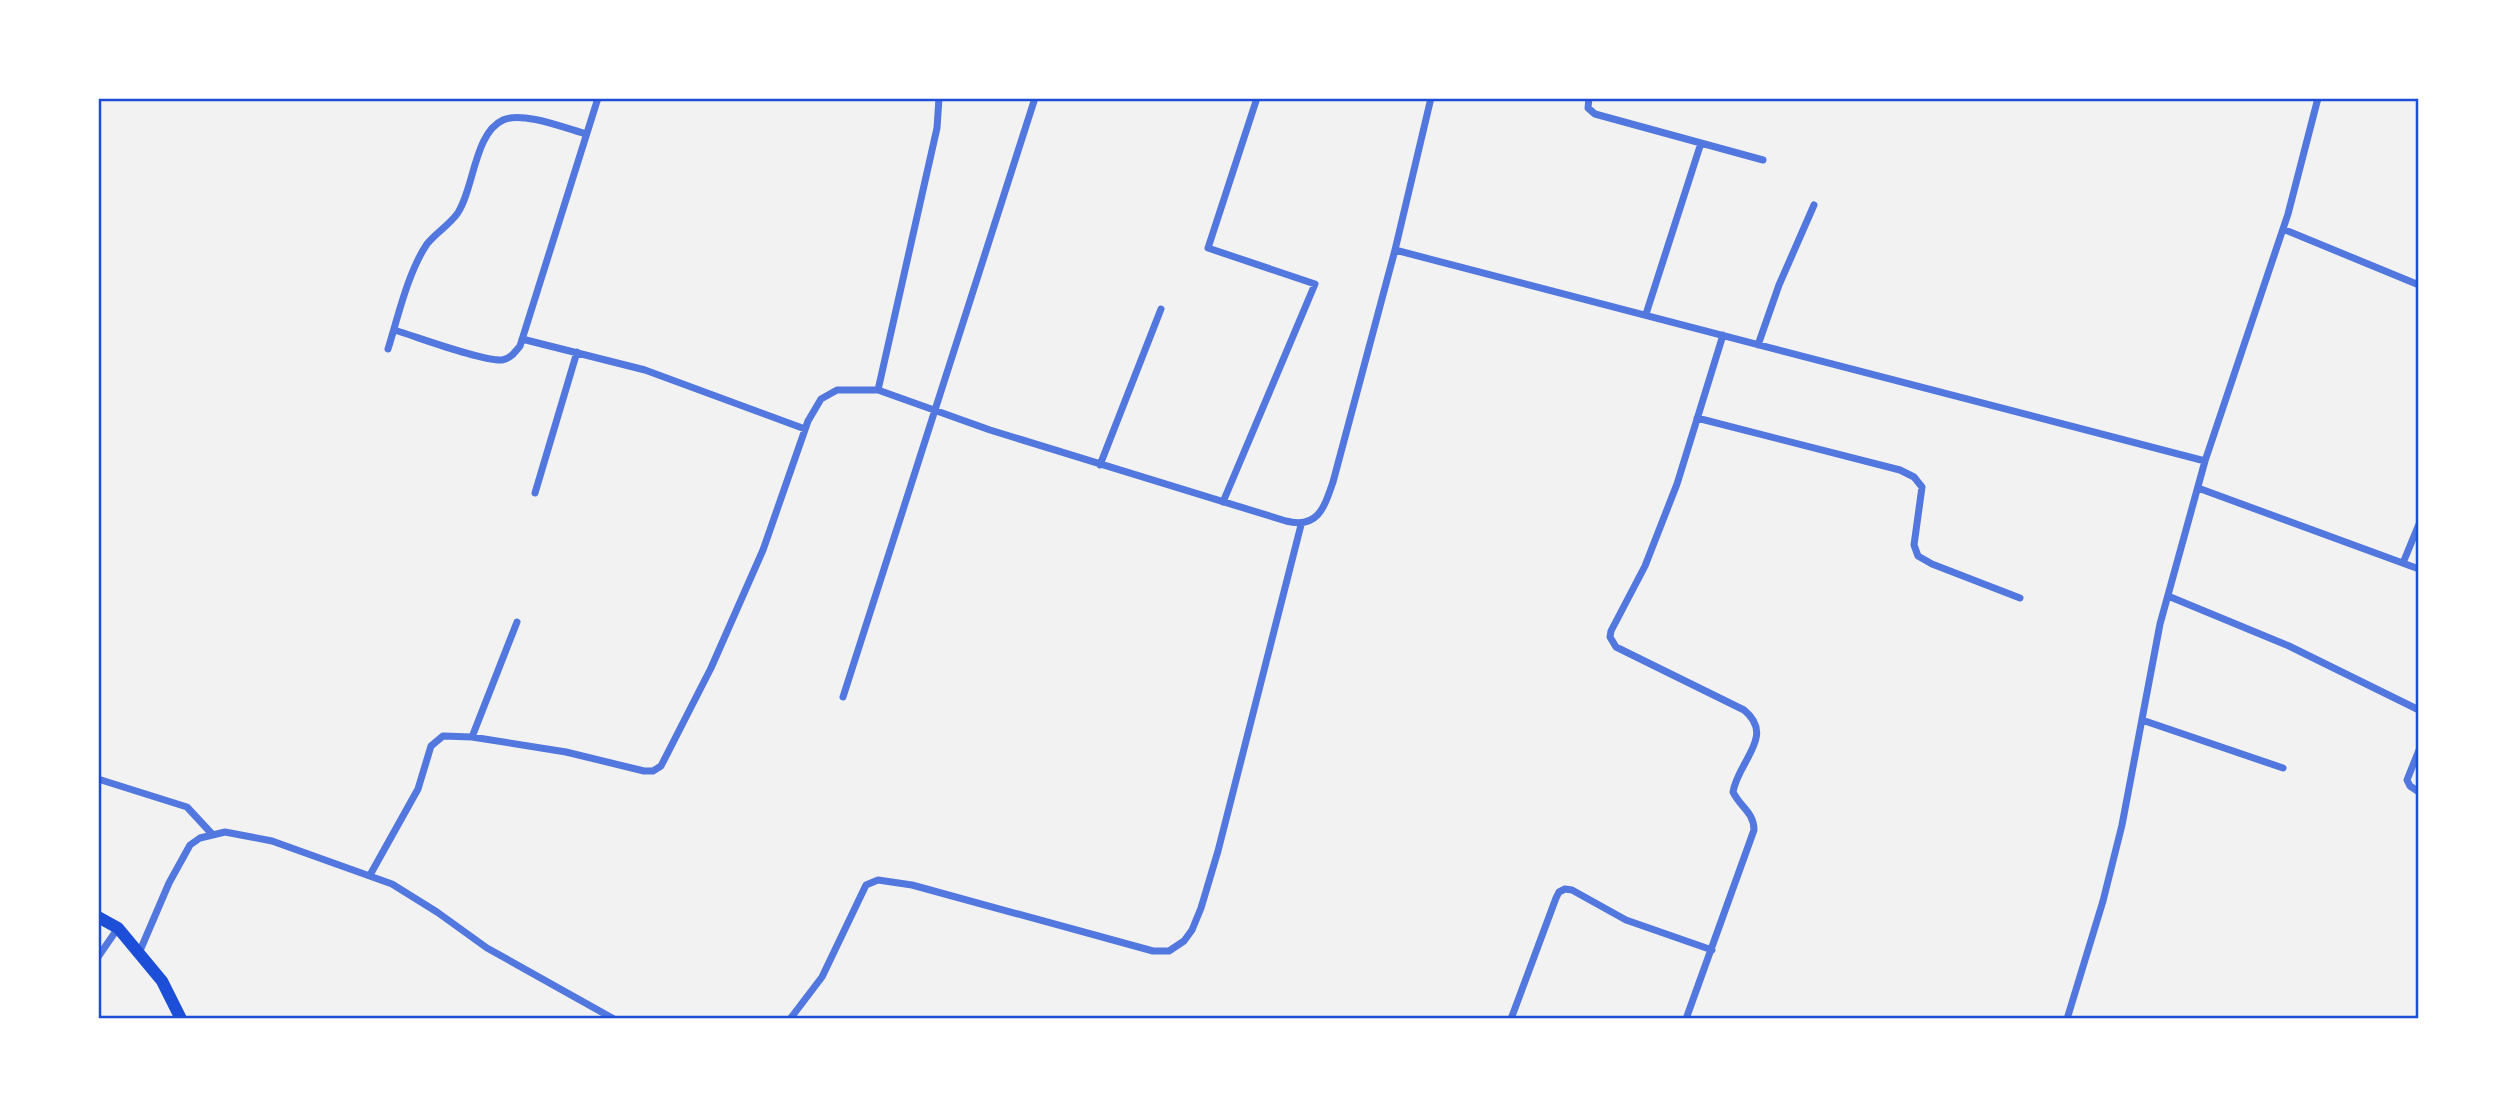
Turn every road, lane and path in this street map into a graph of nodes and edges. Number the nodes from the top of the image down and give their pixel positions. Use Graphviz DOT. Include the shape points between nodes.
graph roads {
  1 [pos="598,98"];
  2 [pos="939,98"];
  3 [pos="1035,98"];
  4 [pos="1257,98"];
  5 [pos="1431,98"];
  6 [pos="1589,98"];
  7 [pos="2318,98"];
  8 [pos="586,134"];
  9 [pos="1701,143"];
  10 [pos="1763,160"];
  11 [pos="1814,205"];
  12 [pos="2283,229"];
  13 [pos="1395,250"];
  14 [pos="2419,285"];
  15 [pos="1161,309"];
  16 [pos="1646,314"];
  17 [pos="394,330"];
  18 [pos="1723,335"];
  19 [pos="523,339"];
  20 [pos="1758,345"];
  21 [pos="388,349"];
  22 [pos="577,352"];
  23 [pos="878,390"];
  24 [pos="934,409"];
  25 [pos="1698,418"];
  26 [pos="805,429"];
  27 [pos="2205,461"];
  28 [pos="1100,466"];
  29 [pos="2197,488"];
  30 [pos="535,493"];
  31 [pos="1223,502"];
  32 [pos="2419,524"];
  33 [pos="1301,525"];
  34 [pos="2403,563"];
  35 [pos="2419,569"];
  36 [pos="2168,596"];
  37 [pos="2020,598"];
  38 [pos="517,622"];
  39 [pos="843,697"];
  40 [pos="2419,710"];
  41 [pos="2142,720"];
  42 [pos="472,737"];
  43 [pos="2419,750"];
  44 [pos="2283,768"];
  45 [pos="98,779"];
  46 [pos="2419,792"];
  47 [pos="212,834"];
  48 [pos="370,875"];
  49 [pos="98,917"];
  50 [pos="118,928"];
  51 [pos="1712,950"];
  52 [pos="139,953"];
  53 [pos="98,957"];
  54 [pos="181,1019"];
  55 [pos="614,1019"];
  56 [pos="790,1019"];
  57 [pos="1511,1019"];
  58 [pos="1686,1019"];
  59 [pos="2067,1019"];
  1 -- 8 [label="street"];
  2 -- 23 [label="street" via="937,128"];
  3 -- 24 [label="street"];
  4 -- 31 [label="street" via="1208,248 1315,284"];
  5 -- 13 [label="street"];
  6 -- 9 [label="street" via="1587,108 1595,114"];
  7 -- 12 [label="street"];
  8 -- 17 [label="street" via="522,117 495,124 481,148 457,214 427,245 416,266"];
  8 -- 19 [label="street"];
  9 -- 10 [label="street"];
  9 -- 16 [label="street"];
  11 -- 20 [label="street"];
  12 -- 14 [label="street"];
  12 -- 27 [label="street"];
  13 -- 16 [label="street"];
  13 -- 33 [label="street" via="1325,506 1316,518"];
  15 -- 28 [label="street"];
  16 -- 18 [label="street"];
  17 -- 19 [label="street" via="502,360 511,356"];
  17 -- 21 [label="street"];
  18 -- 20 [label="street"];
  18 -- 25 [label="street"];
  19 -- 22 [label="street"];
  20 -- 27 [label="street"];
  22 -- 26 [label="street" via="645,370"];
  22 -- 30 [label="street"];
  23 -- 24 [label="street"];
  23 -- 26 [label="street" via="837,390 821,399"];
  24 -- 28 [label="street"];
  24 -- 39 [label="street"];
  25 -- 37 [label="street" via="1914,477 1922,487 1914,545 1918,556"];
  25 -- 51 [label="street" via="1645,566 1610,637 1616,647 1744,710 1758,727 1733,792 1754,820 1754,830"];
  26 -- 42 [label="street" via="763,550 661,766 644,771 592,757"];
  27 -- 29 [label="street"];
  28 -- 31 [label="street"];
  29 -- 34 [label="street"];
  29 -- 36 [label="street"];
  31 -- 33 [label="street"];
  32 -- 34 [label="street"];
  33 -- 56 [label="street" via="1218,851 1201,908 1184,940 1170,951 1153,951 912,885 878,880 866,885 822,977"];
  34 -- 35 [label="street"];
  36 -- 40 [label="street" via="2289,646"];
  36 -- 41 [label="street"];
  38 -- 42 [label="street"];
  41 -- 44 [label="street"];
  41 -- 59 [label="street" via="2116,850"];
  42 -- 48 [label="street" via="436,739 418,789"];
  43 -- 46 [label="street" via="2407,780"];
  45 -- 47 [label="street" via="187,807"];
  47 -- 48 [label="street" via="272,841"];
  47 -- 52 [label="street" via="190,845 180,860"];
  48 -- 55 [label="street"];
  49 -- 50 [label="main road"];
  50 -- 52 [label="main road"];
  50 -- 53 [label="street"];
  51 -- 57 [label="street" via="1626,920 1565,888 1556,898"];
  51 -- 58 [label="street"];
  52 -- 54 [label="main road" via="162,981"];
}
